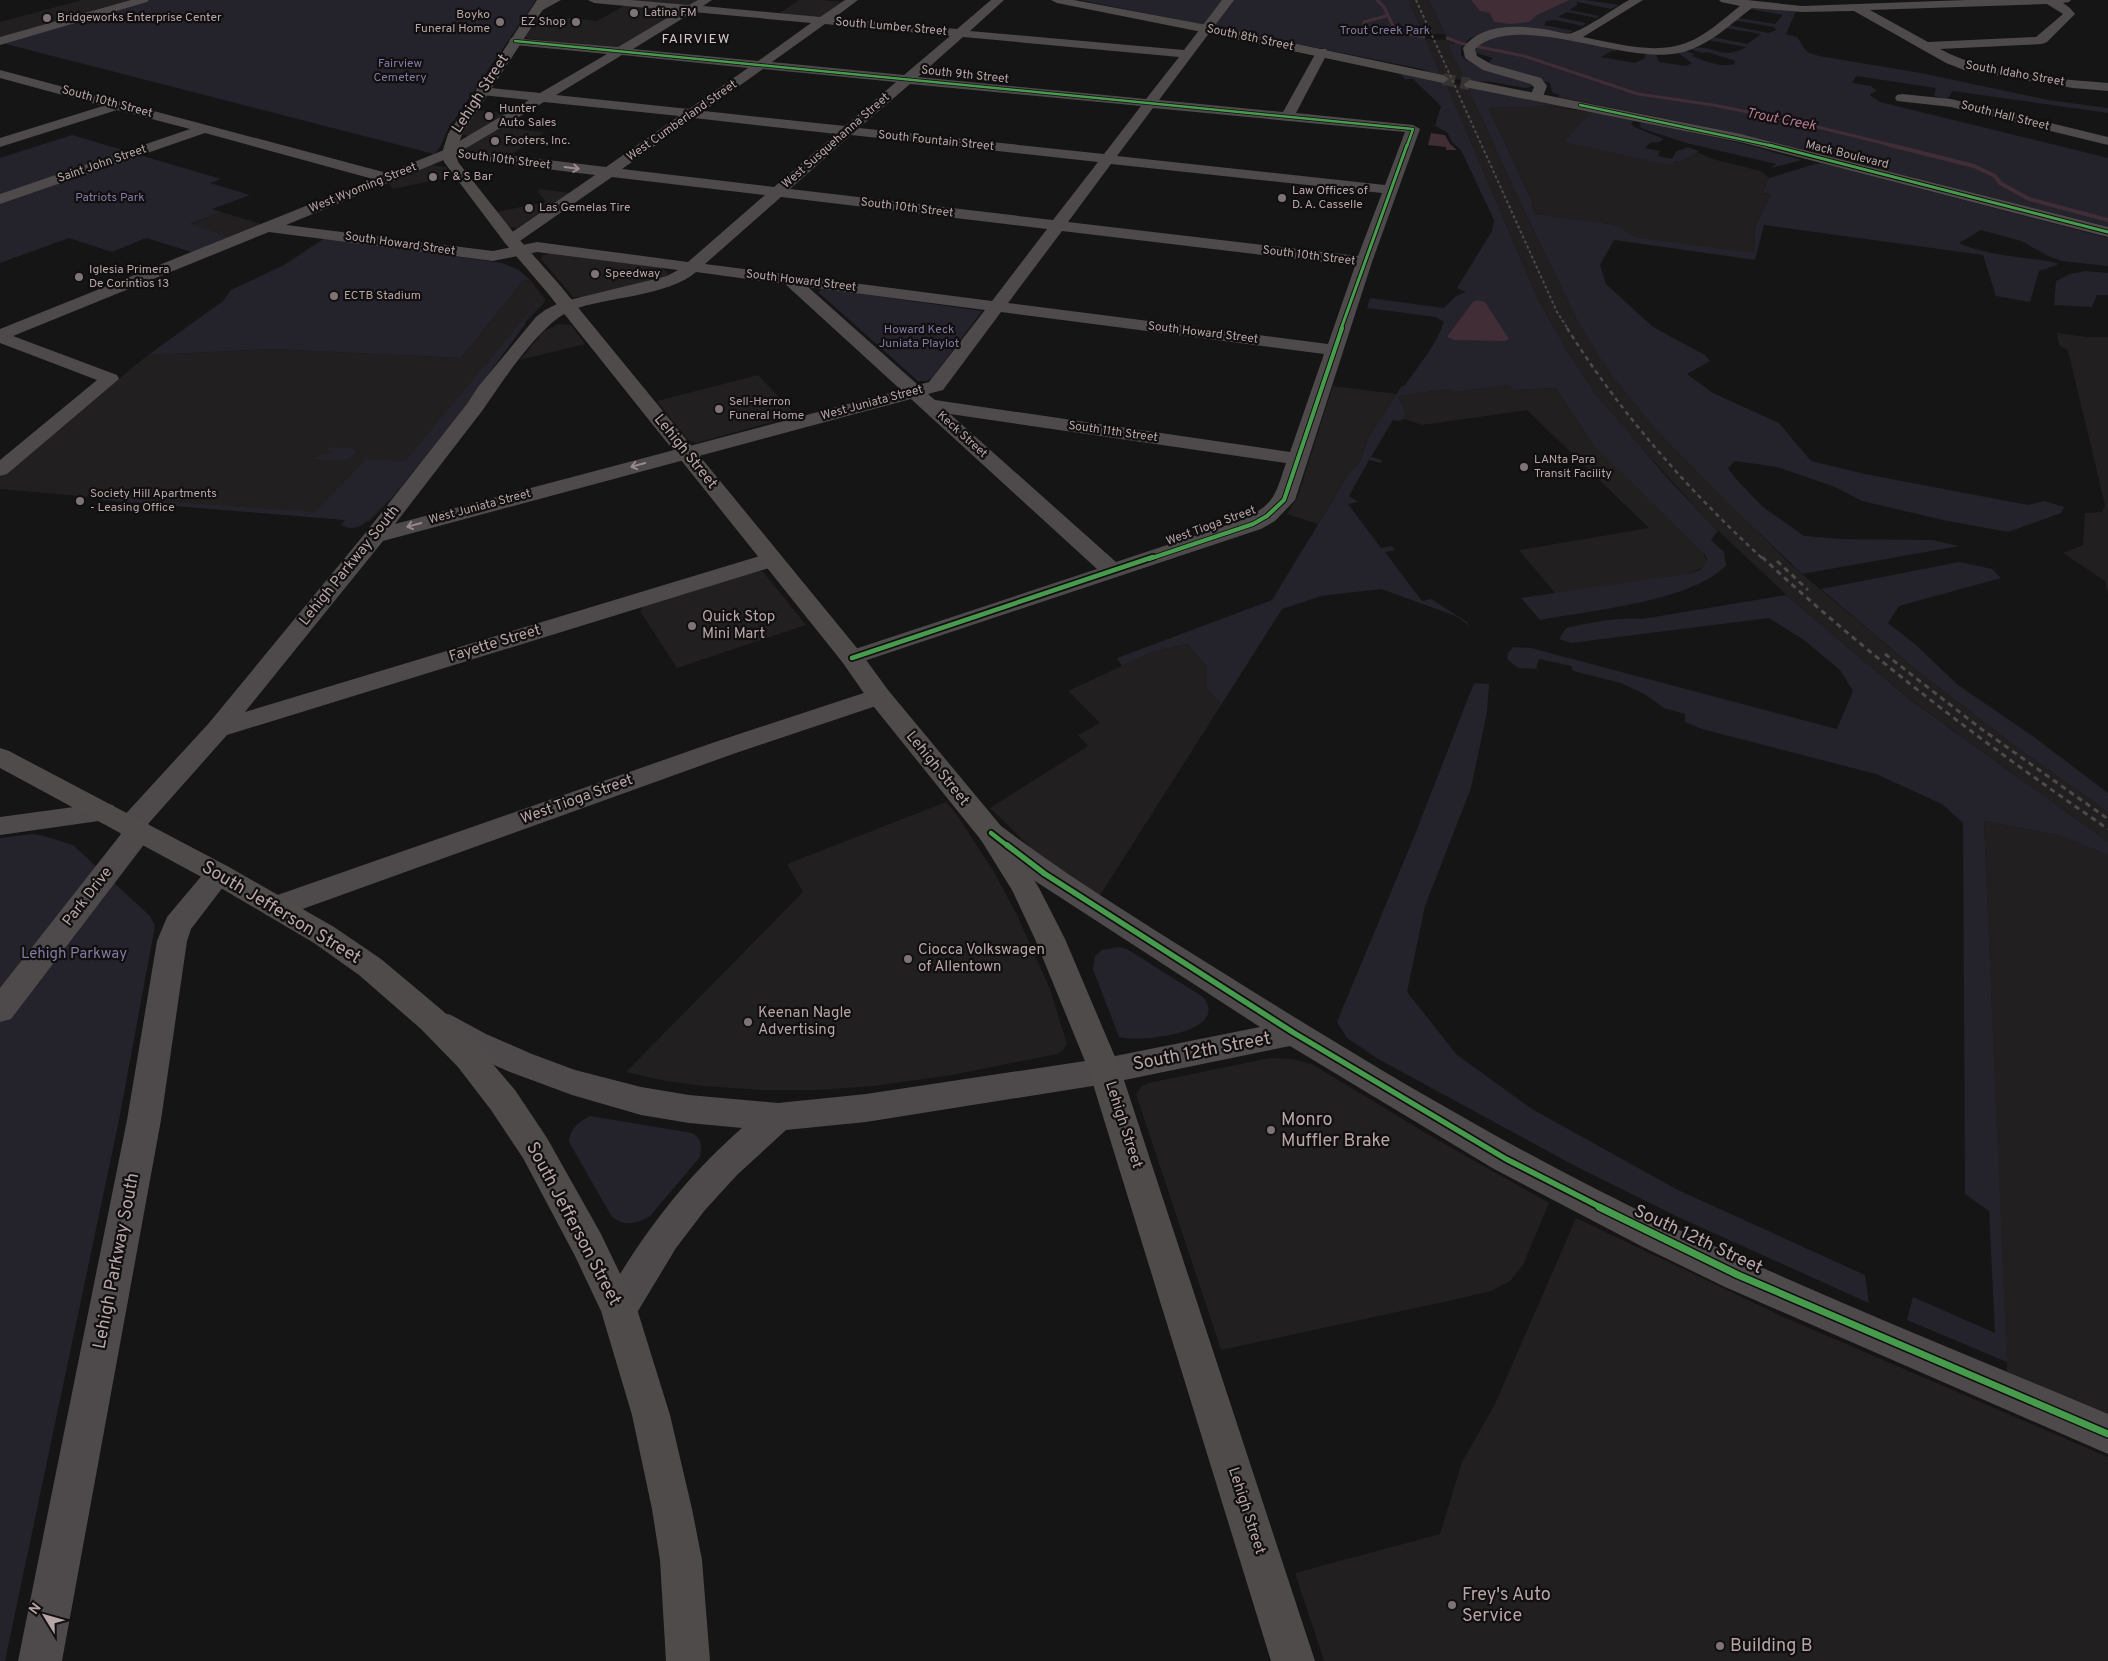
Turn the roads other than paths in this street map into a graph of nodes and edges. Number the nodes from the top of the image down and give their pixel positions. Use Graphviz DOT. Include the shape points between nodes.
graph roads {
  1 [pos="143,0"];
  2 [pos="555,0"];
  3 [pos="594,0"];
  4 [pos="706,0"];
  5 [pos="852,0"];
  6 [pos="998,0"];
  7 [pos="1057,0"];
  8 [pos="1228,0"];
  9 [pos="1637,0"];
  10 [pos="1725,0"];
  11 [pos="2050,0"];
  12 [pos="2065,0"];
  13 [pos="1750,4"];
  14 [pos="540,5"];
  15 [pos="1856,7"];
  16 [pos="691,9"];
  17 [pos="822,21"];
  18 [pos="1207,29"];
  19 [pos="960,33"];
  20 [pos="1572,38"];
  21 [pos="0,41"];
  22 [pos="515,41"];
  23 [pos="1926,46"];
  24 [pos="620,52"];
  25 [pos="1322,52"];
  26 [pos="1188,54"];
  27 [pos="760,65"];
  28 [pos="0,74"];
  29 [pos="1443,79"];
  30 [pos="907,80"];
  31 [pos="36,83"];
  32 [pos="1470,84"];
  33 [pos="2108,87"];
  34 [pos="8,92"];
  35 [pos="482,92"];
  36 [pos="1537,96"];
  37 [pos="542,98"];
  38 [pos="1902,98"];
  39 [pos="1150,103"];
  40 [pos="118,106"];
  41 [pos="691,114"];
  42 [pos="1287,116"];
  43 [pos="204,129"];
  44 [pos="1413,129"];
  45 [pos="848,131"];
  46 [pos="2108,142"];
  47 [pos="0,143"];
  48 [pos="449,153"];
  49 [pos="1108,159"];
  50 [pos="609,172"];
  51 [pos="388,178"];
  52 [pos="1391,190"];
  53 [pos="778,192"];
  54 [pos="0,199"];
  55 [pos="1057,226"];
  56 [pos="268,227"];
  57 [pos="2108,232"];
  58 [pos="515,245"];
  59 [pos="1364,262"];
  60 [pos="692,267"];
  61 [pos="673,280"];
  62 [pos="790,280"];
  63 [pos="567,306"];
  64 [pos="996,306"];
  65 [pos="0,336"];
  66 [pos="1335,350"];
  67 [pos="913,391"];
  68 [pos="929,405"];
  69 [pos="685,453"];
  70 [pos="1298,460"];
  71 [pos="0,470"];
  72 [pos="375,536"];
  73 [pos="771,560"];
  74 [pos="1113,571"];
  75 [pos="852,658"];
  76 [pos="879,696"];
  77 [pos="218,729"];
  78 [pos="0,757"];
  79 [pos="124,824"];
  80 [pos="0,826"];
  81 [pos="991,833"];
  82 [pos="219,874"];
  83 [pos="276,907"];
  84 [pos="0,1010"];
  85 [pos="432,1020"];
  86 [pos="1294,1033"];
  87 [pos="1106,1071"];
  88 [pos="778,1117"];
  89 [pos="619,1309"];
  90 [pos="2108,1434"];
  91 [pos="40,1661"];
  92 [pos="688,1661"];
  93 [pos="1293,1661"];
  1 -- 21 [label="street"];
  2 -- 14 [label="street"];
  3 -- 16 [label="street, South Lumber Street"];
  4 -- 16 [label="street, West Wyoming Street"];
  5 -- 17 [label="street, West Cumberland Street"];
  6 -- 19 [label="street, West Susquehanna Street"];
  7 -- 18 [label="main road, South 8th Street"];
  8 -- 18 [label="street, West Juniata Street"];
  9 -- 20 [label="street"];
  10 -- 13 [label="street"];
  11 -- 12 [label="street"];
  11 -- 15 [label="street"];
  11 -- 23 [label="street" via="2069,14 2038,41"];
  13 -- 15 [label="street" via="1787,8"];
  13 -- 20 [label="street" via="1698,42 1682,48 1634,49"];
  14 -- 22 [label="main road, Lehigh Street"];
  15 -- 23 [label="street, South Idaho Street"];
  16 -- 17 [label="street, South Lumber Street"];
  16 -- 24 [label="street, West Wyoming Street"];
  17 -- 19 [label="street, South Lumber Street"];
  17 -- 27 [label="street, West Cumberland Street"];
  18 -- 25 [label="main road, South 8th Street"];
  18 -- 26 [label="street, West Juniata Street"];
  19 -- 26 [label="street, South Lumber Street"];
  19 -- 30 [label="street, West Susquehanna Street"];
  20 -- 36 [label="street" via="1514,32 1485,36 1471,45 1471,58 1478,63 1540,84"];
  22 -- 24 [label="street, South 9th Street"];
  22 -- 35 [label="main road, Lehigh Street"];
  23 -- 33 [label="street, South Idaho Street" via="1950,60 1980,70"];
  24 -- 27 [label="street, South 9th Street"];
  24 -- 37 [label="street, West Wyoming Street"];
  25 -- 29 [label="main road, South 8th Street"];
  25 -- 42 [label="street"];
  26 -- 39 [label="street, West Juniata Street"];
  27 -- 30 [label="street, South 9th Street"];
  27 -- 41 [label="street, West Cumberland Street"];
  28 -- 31 [label="street, South 10th Street"];
  30 -- 39 [label="street, South 9th Street"];
  30 -- 45 [label="street, West Susquehanna Street"];
  31 -- 34 [label="street"];
  31 -- 40 [label="street, South 10th Street"];
  32 -- 36 [label="main road, Mack Boulevard"];
  35 -- 37 [label="street, South Fountain Street"];
  35 -- 48 [label="main road, Lehigh Street" via="455,134"];
  36 -- 57 [label="main road, Mack Boulevard" via="1741,138"];
  37 -- 41 [label="street, South Fountain Street"];
  37 -- 48 [label="street, West Wyoming Street"];
  38 -- 46 [label="street, South Hall Street" via="1958,104"];
  39 -- 42 [label="street, South 9th Street"];
  39 -- 49 [label="street, West Juniata Street"];
  40 -- 43 [label="street, South 10th Street"];
  40 -- 47 [label="street"];
  41 -- 45 [label="street, South Fountain Street"];
  41 -- 50 [label="street, West Cumberland Street"];
  42 -- 44 [label="street, South 9th Street"];
  43 -- 51 [label="street, South 10th Street"];
  43 -- 54 [label="street, Saint John Street"];
  44 -- 52 [label="street, West Tioga Street"];
  45 -- 49 [label="street, South Fountain Street"];
  45 -- 53 [label="street, West Susquehanna Street"];
  48 -- 50 [label="street, South 10th Street, one-way"];
  48 -- 51 [label="street, West Wyoming Street"];
  48 -- 58 [label="main road, Lehigh Street" via="451,162"];
  49 -- 52 [label="street, South Fountain Street"];
  49 -- 55 [label="street, West Juniata Street"];
  50 -- 53 [label="street, South 10th Street"];
  50 -- 58 [label="street, West Cumberland Street"];
  51 -- 56 [label="street, West Wyoming Street"];
  52 -- 59 [label="street, West Tioga Street"];
  53 -- 55 [label="street, South 10th Street"];
  53 -- 60 [label="street, West Susquehanna Street"];
  55 -- 59 [label="street, South 10th Street"];
  55 -- 64 [label="street, West Juniata Street"];
  56 -- 58 [label="street, South Howard Street" via="494,256"];
  56 -- 65 [label="street, West Wyoming Street"];
  58 -- 60 [label="street, South Howard Street"];
  58 -- 63 [label="main road, Lehigh Street"];
  59 -- 66 [label="street, West Tioga Street"];
  60 -- 61 [label="street, West Susquehanna Street"];
  60 -- 62 [label="street, South Howard Street"];
  61 -- 63 [label="street, Lehigh Parkway South"];
  62 -- 64 [label="street, South Howard Street"];
  62 -- 67 [label="street, Keck Street"];
  63 -- 69 [label="main road, Lehigh Street"];
  63 -- 72 [label="street, Lehigh Parkway South" via="542,321 485,390 475,408"];
  64 -- 66 [label="street, South Howard Street"];
  64 -- 67 [label="street, West Juniata Street" via="936,386"];
  65 -- 71 [label="street" via="110,379"];
  66 -- 70 [label="street, West Tioga Street"];
  67 -- 68 [label="street, Keck Street"];
  67 -- 69 [label="street, West Juniata Street"];
  68 -- 70 [label="street, South 11th Street"];
  68 -- 74 [label="street, Keck Street"];
  69 -- 72 [label="street, West Juniata Street, one-way"];
  69 -- 73 [label="main road, Lehigh Street"];
  70 -- 74 [label="street, West Tioga Street" via="1284,500 1267,516 1253,524"];
  72 -- 77 [label="street, Lehigh Parkway South"];
  73 -- 75 [label="main road, Lehigh Street"];
  73 -- 77 [label="street, Fayette Street"];
  74 -- 75 [label="street, West Tioga Street"];
  75 -- 76 [label="main road, Lehigh Street"];
  76 -- 81 [label="main road, Lehigh Street"];
  76 -- 83 [label="street, West Tioga Street"];
  77 -- 79 [label="street, Lehigh Parkway South"];
  78 -- 79 [label="main road, South Jefferson Street"];
  79 -- 80 [label="street"];
  79 -- 82 [label="main road, South Jefferson Street"];
  79 -- 84 [label="street, Park Drive"];
  81 -- 86 [label="street" via="1045,874"];
  81 -- 87 [label="main road, Lehigh Street" via="1025,888 1050,939"];
  82 -- 83 [label="main road, South Jefferson Street"];
  82 -- 91 [label="street, Lehigh Parkway South" via="177,925 172,941 144,1120"];
  83 -- 85 [label="main road, South Jefferson Street" via="370,967"];
  85 -- 88 [label="street, South 12th Street" via="482,1046 572,1082 689,1110"];
  85 -- 89 [label="main road, South Jefferson Street" via="503,1100 535,1148"];
  86 -- 87 [label="street, South 12th Street"];
  86 -- 90 [label="street, South 12th Street" via="1506,1159 1656,1236 1738,1275"];
  87 -- 88 [label="street, South 12th Street" via="866,1108"];
  87 -- 93 [label="main road, Lehigh Street"];
  88 -- 89 [label="street" via="742,1146 694,1198 651,1255"];
  89 -- 92 [label="main road, South Jefferson Street" via="651,1415 672,1509 681,1560"];
}
